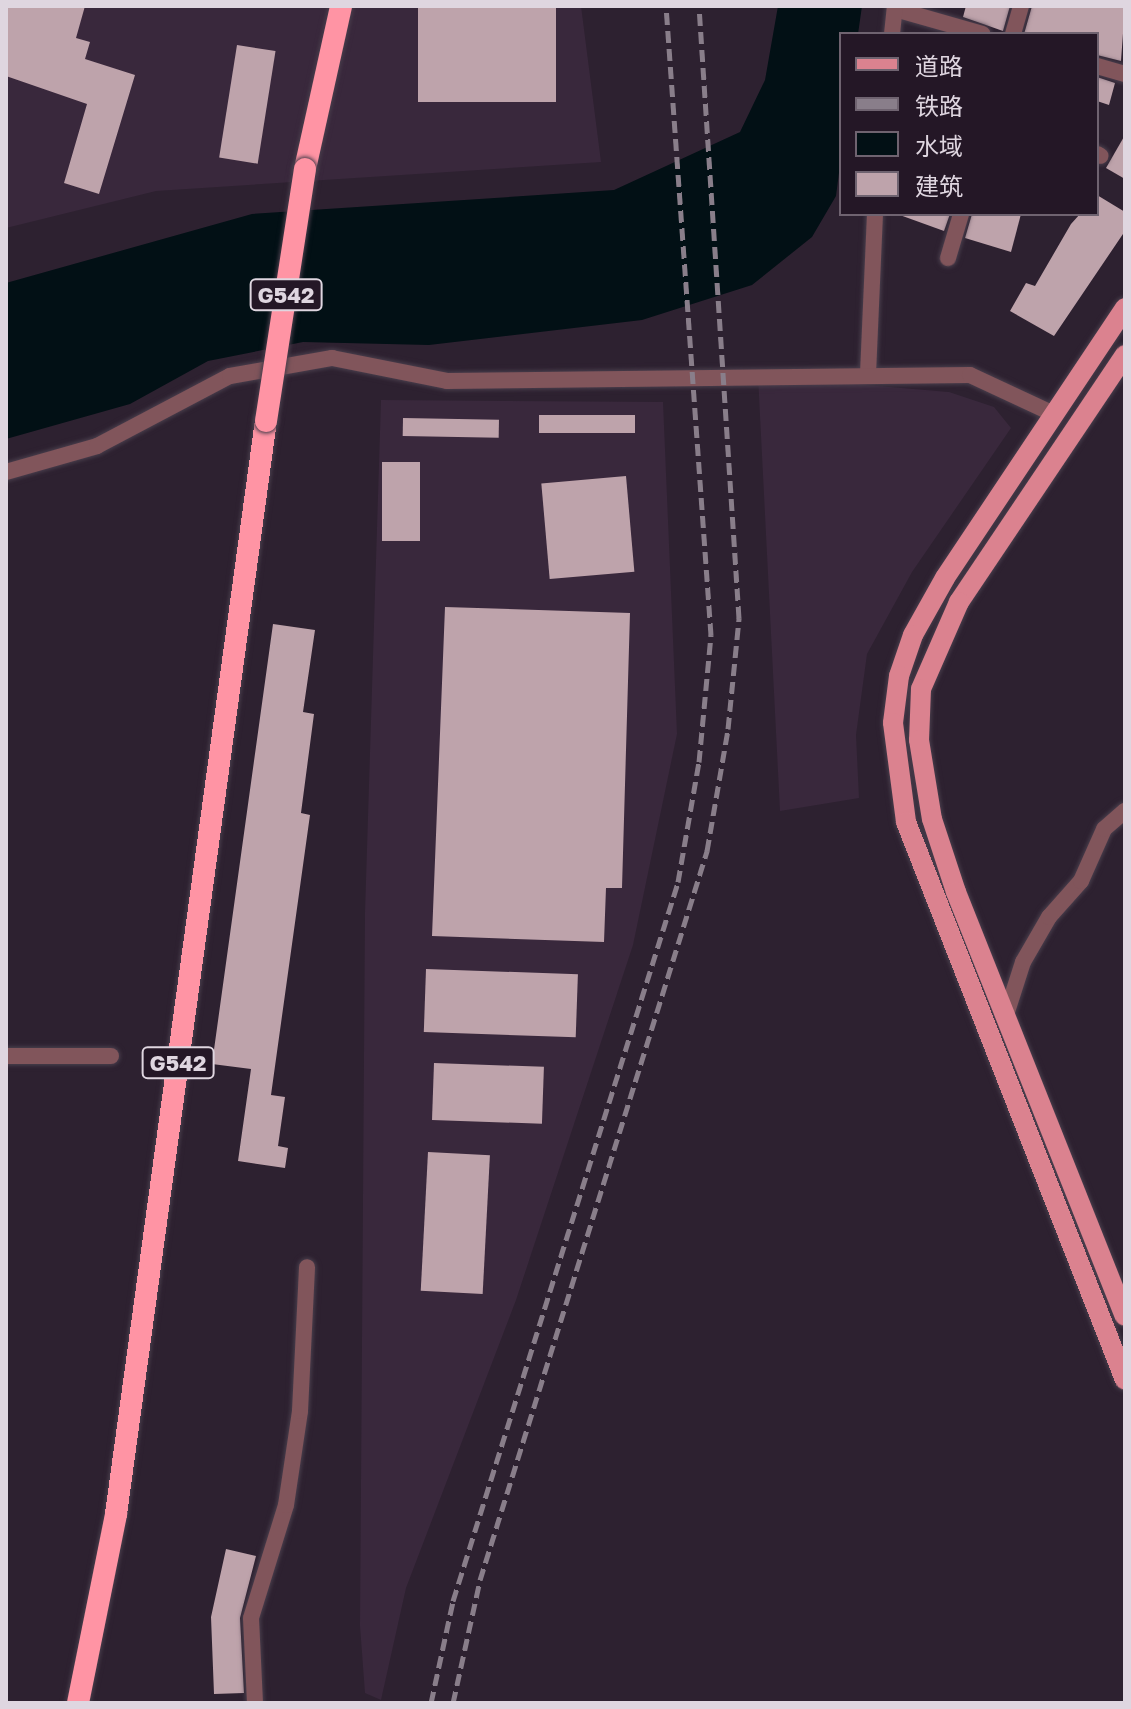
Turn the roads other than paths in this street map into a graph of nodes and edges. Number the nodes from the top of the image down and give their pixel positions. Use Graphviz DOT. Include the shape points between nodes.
graph roads {
  1 [pos="331,6"];
  2 [pos="341,6"];
  3 [pos="1021,6"];
  4 [pos="895,8"];
  5 [pos="892,32"];
  6 [pos="976,32"];
  7 [pos="1014,32"];
  8 [pos="1099,67"];
  9 [pos="1125,74"];
  10 [pos="305,169"];
  11 [pos="875,216"];
  12 [pos="960,216"];
  13 [pos="948,258"];
  14 [pos="1125,308"];
  15 [pos="1125,355"];
  16 [pos="868,374"];
  17 [pos="1052,413"];
  18 [pos="6,472"];
  19 [pos="1125,811"];
  20 [pos="1005,1018"];
  21 [pos="6,1056"];
  22 [pos="111,1056"];
  23 [pos="307,1267"];
  24 [pos="1125,1316"];
  25 [pos="1125,1380"];
  26 [pos="78,1703"];
  27 [pos="255,1703"];
  1 -- 10 [label="highway, G542"];
  2 -- 10 [label="highway, G542"];
  3 -- 7 [label="street"];
  4 -- 5 [label="street"];
  4 -- 6 [label="street"];
  8 -- 9 [label="street"];
  10 -- 26 [label="highway, G542, bridge" via="116,1514"];
  11 -- 16 [label="street"];
  12 -- 13 [label="street"];
  14 -- 17 [label="main road"];
  15 -- 20 [label="main road" via="959,602 921,689 919,740 932,819"];
  16 -- 17 [label="street" via="970,375"];
  16 -- 18 [label="street" via="447,381 332,358 230,376 97,446"];
  17 -- 25 [label="main road" via="913,635 899,676 893,723 896,768 918,856"];
  19 -- 20 [label="street" via="1104,829 1081,881 1042,928 1023,962"];
  20 -- 24 [label="main road"];
  21 -- 22 [label="street"];
  23 -- 27 [label="street" via="300,1411 286,1505 251,1618"];
}
